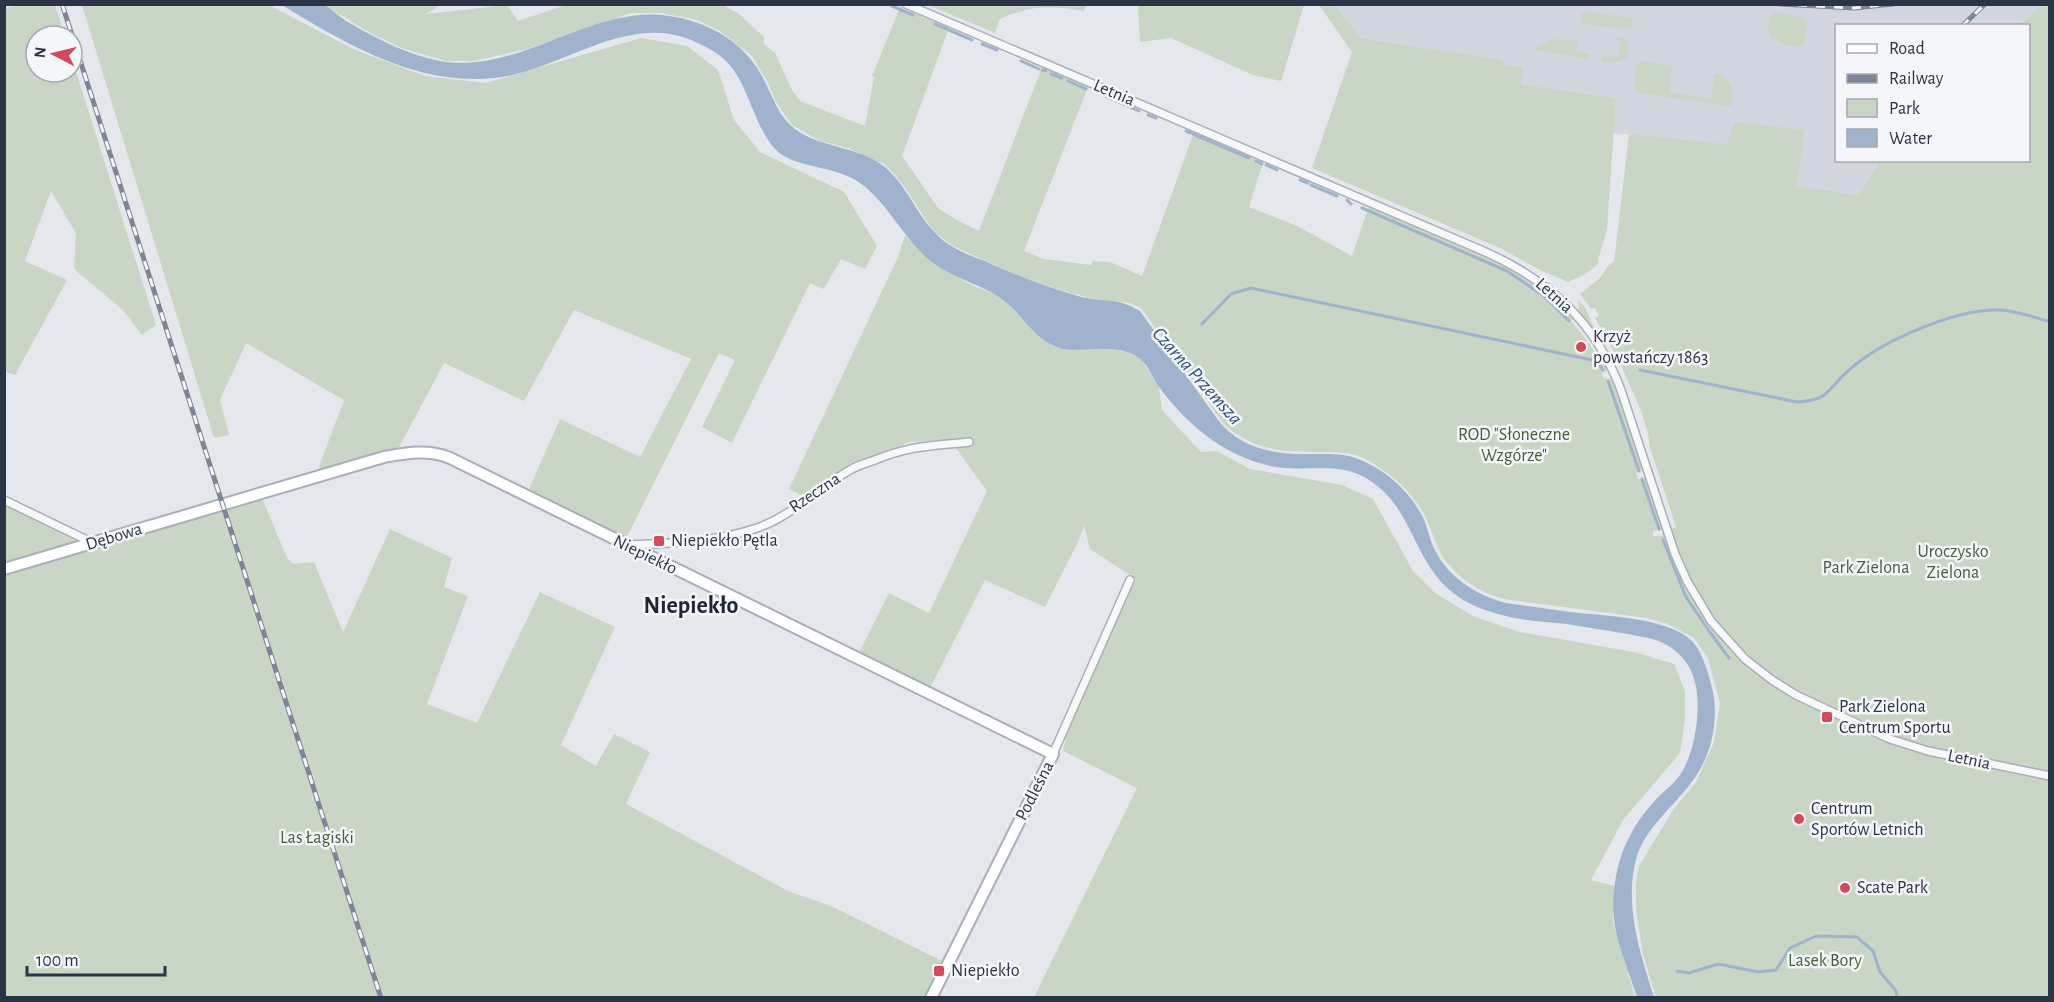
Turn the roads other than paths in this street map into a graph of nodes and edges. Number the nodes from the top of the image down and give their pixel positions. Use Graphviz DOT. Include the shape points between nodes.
graph roads {
  1 [pos="906,4"];
  2 [pos="969,442"];
  3 [pos="290,485"];
  4 [pos="4,500"];
  5 [pos="93,543"];
  6 [pos="625,545"];
  7 [pos="4,569"];
  8 [pos="1130,580"];
  9 [pos="1053,754"];
  10 [pos="2049,776"];
  11 [pos="931,998"];
  1 -- 10 [label="street, Letnia" via="1509,262 1533,276 1577,316 1610,363 1683,572 1705,613 1737,651 1790,692 1890,739 1928,751"];
  2 -- 6 [label="street, Rzeczna" via="917,446 889,453 850,470 766,525 738,535"];
  3 -- 5 [label="street, Dębowa"];
  3 -- 6 [label="street, Niepiekło" via="384,457 435,453"];
  4 -- 5 [label="street"];
  5 -- 7 [label="street, Dębowa"];
  6 -- 9 [label="street, Niepiekło"];
  8 -- 9 [label="street, Podleśna"];
  9 -- 11 [label="street, Podleśna"];
}
